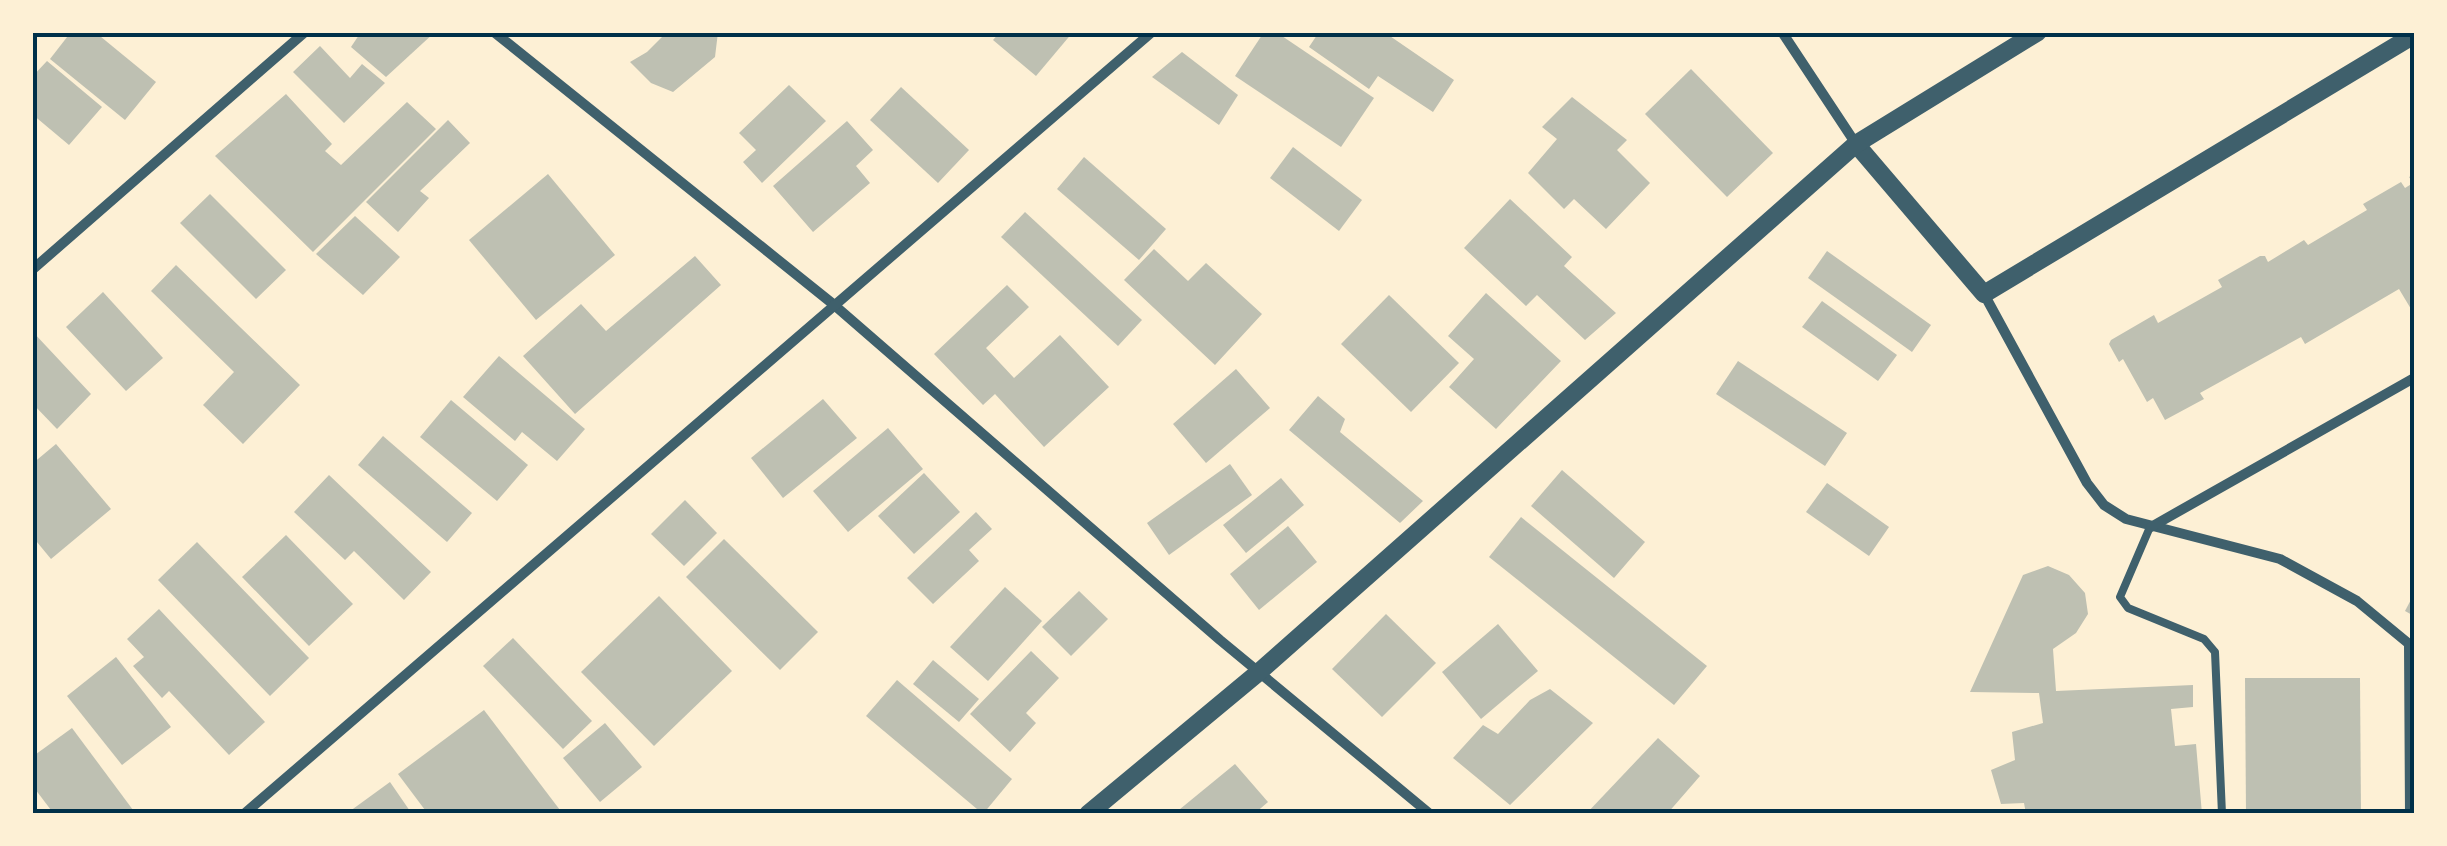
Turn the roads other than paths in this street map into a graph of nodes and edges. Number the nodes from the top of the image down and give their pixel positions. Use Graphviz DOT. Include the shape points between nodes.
graph roads {
  1 [pos="305,32"];
  2 [pos="494,32"];
  3 [pos="1152,32"];
  4 [pos="1782,32"];
  5 [pos="2038,32"];
  6 [pos="2414,35"];
  7 [pos="1856,144"];
  8 [pos="32,270"];
  9 [pos="1984,294"];
  10 [pos="833,304"];
  11 [pos="2414,378"];
  12 [pos="2150,527"];
  13 [pos="2412,646"];
  14 [pos="1259,672"];
  15 [pos="244,814"];
  16 [pos="1088,814"];
  17 [pos="1430,814"];
  18 [pos="2222,814"];
  19 [pos="2410,814"];
  1 -- 8 [label="street"];
  2 -- 10 [label="street"];
  3 -- 10 [label="street"];
  4 -- 7 [label="street"];
  5 -- 7 [label="street"];
  6 -- 9 [label="street"];
  7 -- 9 [label="street"];
  7 -- 14 [label="street"];
  9 -- 12 [label="street" via="2087,483 2104,505"];
  10 -- 14 [label="street"];
  10 -- 15 [label="street"];
  11 -- 12 [label="street"];
  12 -- 13 [label="street" via="2280,559 2357,600"];
  12 -- 18 [label="lane" via="2120,597 2128,608 2204,639 2215,652"];
  13 -- 19 [label="street"];
  14 -- 16 [label="street"];
  14 -- 17 [label="street"];
}
